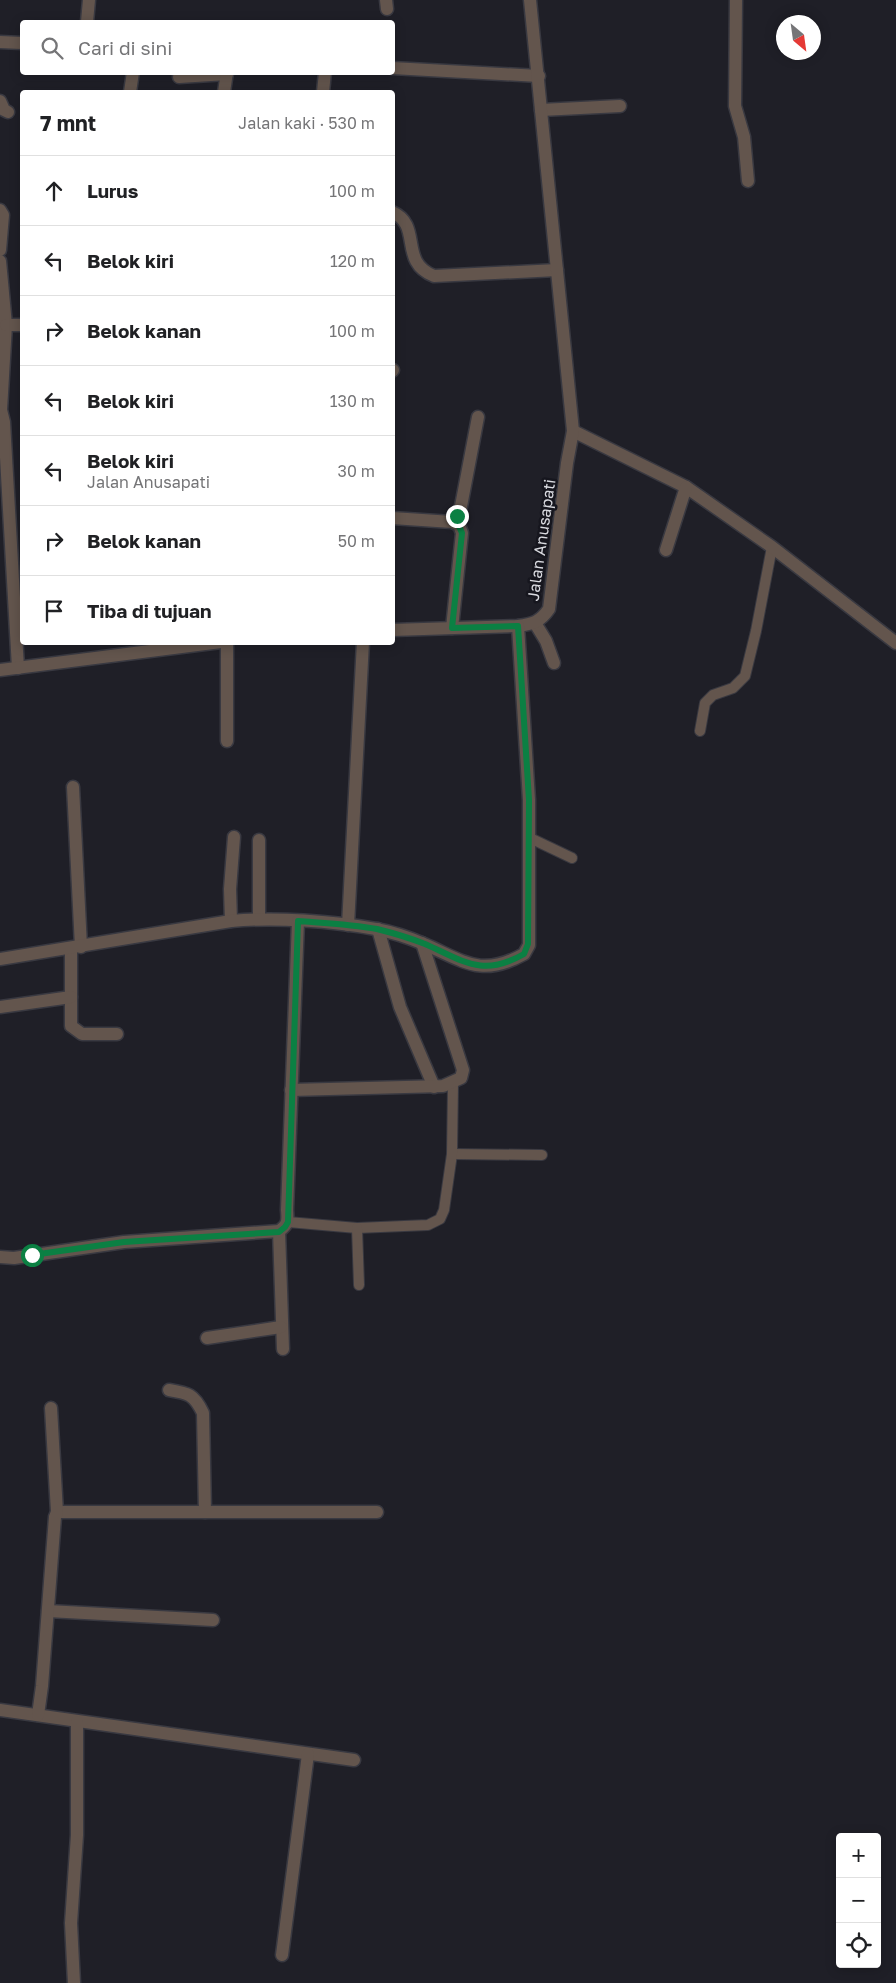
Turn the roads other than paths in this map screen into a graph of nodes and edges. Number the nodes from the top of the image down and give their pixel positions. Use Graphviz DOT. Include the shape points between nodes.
graph roads {
  1 [pos="89,0"];
  2 [pos="530,0"];
  3 [pos="736,0"];
  4 [pos="87,20"];
  5 [pos="0,42"];
  6 [pos="20,43"];
  7 [pos="0,47"];
  8 [pos="395,68"];
  9 [pos="133,75"];
  10 [pos="203,75"];
  11 [pos="227,75"];
  12 [pos="326,75"];
  13 [pos="539,76"];
  14 [pos="179,77"];
  15 [pos="130,90"];
  16 [pos="224,90"];
  17 [pos="324,90"];
  18 [pos="0,101"];
  19 [pos="620,106"];
  20 [pos="541,110"];
  21 [pos="8,112"];
  22 [pos="748,181"];
  23 [pos="0,210"];
  24 [pos="395,214"];
  25 [pos="0,250"];
  26 [pos="0,261"];
  27 [pos="557,270"];
  28 [pos="6,324"];
  29 [pos="20,324"];
  30 [pos="1,410"];
  31 [pos="478,417"];
  32 [pos="572,436"];
  33 [pos="686,487"];
  34 [pos="5,504"];
  35 [pos="395,518"];
  36 [pos="452,522"];
  37 [pos="772,547"];
  38 [pos="666,550"];
  39 [pos="535,623"];
  40 [pos="518,626"];
  41 [pos="452,628"];
  42 [pos="395,630"];
  43 [pos="896,643"];
  44 [pos="198,645"];
  45 [pos="227,645"];
  46 [pos="363,645"];
  47 [pos="554,663"];
  48 [pos="18,668"];
  49 [pos="0,670"];
  50 [pos="700,731"];
  51 [pos="227,741"];
  52 [pos="73,787"];
  53 [pos="234,837"];
  54 [pos="530,838"];
  55 [pos="259,840"];
  56 [pos="572,858"];
  57 [pos="259,918"];
  58 [pos="231,921"];
  59 [pos="298,921"];
  60 [pos="348,925"];
  61 [pos="378,930"];
  62 [pos="422,943"];
  63 [pos="76,947"];
  64 [pos="0,959"];
  65 [pos="71,997"];
  66 [pos="0,1007"];
  67 [pos="116,1034"];
  68 [pos="454,1083"];
  69 [pos="434,1087"];
  70 [pos="291,1090"];
  71 [pos="452,1154"];
  72 [pos="542,1155"];
  73 [pos="283,1227"];
  74 [pos="357,1228"];
  75 [pos="0,1257"];
  76 [pos="359,1285"];
  77 [pos="281,1327"];
  78 [pos="207,1338"];
  79 [pos="283,1349"];
  80 [pos="169,1390"];
  81 [pos="51,1408"];
  82 [pos="57,1512"];
  83 [pos="205,1512"];
  84 [pos="377,1512"];
  85 [pos="48,1611"];
  86 [pos="212,1620"];
  87 [pos="0,1710"];
  88 [pos="38,1715"];
  89 [pos="76,1722"];
  90 [pos="308,1754"];
  91 [pos="354,1760"];
  92 [pos="282,1955"];
  93 [pos="74,1983"];
  1 -- 4 [label="street"];
  2 -- 13 [label="street, Jalan Anusapati"];
  3 -- 22 [label="street" via="735,106 744,137"];
  5 -- 6 [label="street"];
  5 -- 7 [label="street"];
  8 -- 13 [label="street"];
  9 -- 15 [label="street"];
  10 -- 14 [label="street"];
  11 -- 16 [label="street"];
  12 -- 17 [label="street"];
  13 -- 20 [label="street, Jalan Anusapati"];
  18 -- 21 [label="street"];
  19 -- 20 [label="street"];
  20 -- 27 [label="street, Jalan Anusapati"];
  23 -- 25 [label="street" via="3,215"];
  24 -- 27 [label="street" via="404,218 416,262 423,272 434,276"];
  26 -- 28 [label="street"];
  27 -- 32 [label="street, Jalan Anusapati"];
  28 -- 29 [label="street"];
  28 -- 30 [label="street"];
  30 -- 34 [label="street"];
  31 -- 36 [label="street" via="460,511"];
  32 -- 33 [label="street"];
  32 -- 39 [label="street, Jalan Anusapati" via="549,609"];
  33 -- 37 [label="street"];
  33 -- 38 [label="street"];
  34 -- 48 [label="street"];
  35 -- 36 [label="street"];
  36 -- 41 [label="street" via="462,533"];
  37 -- 43 [label="street"];
  37 -- 50 [label="lane" via="745,676 733,688 713,695 705,703"];
  39 -- 40 [label="street, Jalan Anusapati"];
  39 -- 47 [label="street"];
  40 -- 41 [label="street, Jalan Anusapati"];
  40 -- 54 [label="street"];
  41 -- 42 [label="street, Jalan Anusapati"];
  44 -- 48 [label="street"];
  45 -- 51 [label="street"];
  46 -- 60 [label="street"];
  48 -- 49 [label="street"];
  52 -- 63 [label="street"];
  53 -- 58 [label="street"];
  54 -- 56 [label="lane"];
  54 -- 62 [label="street" via="528,944 524,954 504,963 479,966 466,964"];
  55 -- 57 [label="street"];
  57 -- 58 [label="street"];
  57 -- 59 [label="street"];
  58 -- 63 [label="street"];
  59 -- 60 [label="street"];
  59 -- 70 [label="street"];
  60 -- 61 [label="street"];
  61 -- 62 [label="street"];
  61 -- 69 [label="street" via="400,1007"];
  62 -- 68 [label="street" via="463,1070 461,1078"];
  63 -- 64 [label="street"];
  63 -- 65 [label="street"];
  65 -- 66 [label="street"];
  65 -- 67 [label="street" via="71,1026 74,1030 82,1034"];
  68 -- 69 [label="street"];
  68 -- 71 [label="lane"];
  69 -- 70 [label="street"];
  70 -- 73 [label="street"];
  71 -- 72 [label="lane"];
  71 -- 74 [label="lane" via="440,1219 428,1226"];
  73 -- 74 [label="lane"];
  73 -- 75 [label="street"];
  73 -- 77 [label="street"];
  74 -- 76 [label="lane"];
  77 -- 78 [label="street"];
  77 -- 79 [label="street"];
  80 -- 83 [label="street" via="187,1393 197,1400 202,1412"];
  81 -- 82 [label="street"];
  82 -- 83 [label="street"];
  82 -- 85 [label="street"];
  83 -- 84 [label="street"];
  85 -- 86 [label="street"];
  85 -- 88 [label="street"];
  87 -- 88 [label="street"];
  88 -- 89 [label="street"];
  89 -- 90 [label="street"];
  89 -- 93 [label="street" via="77,1835 71,1924"];
  90 -- 91 [label="street"];
  90 -- 92 [label="street"];
}
